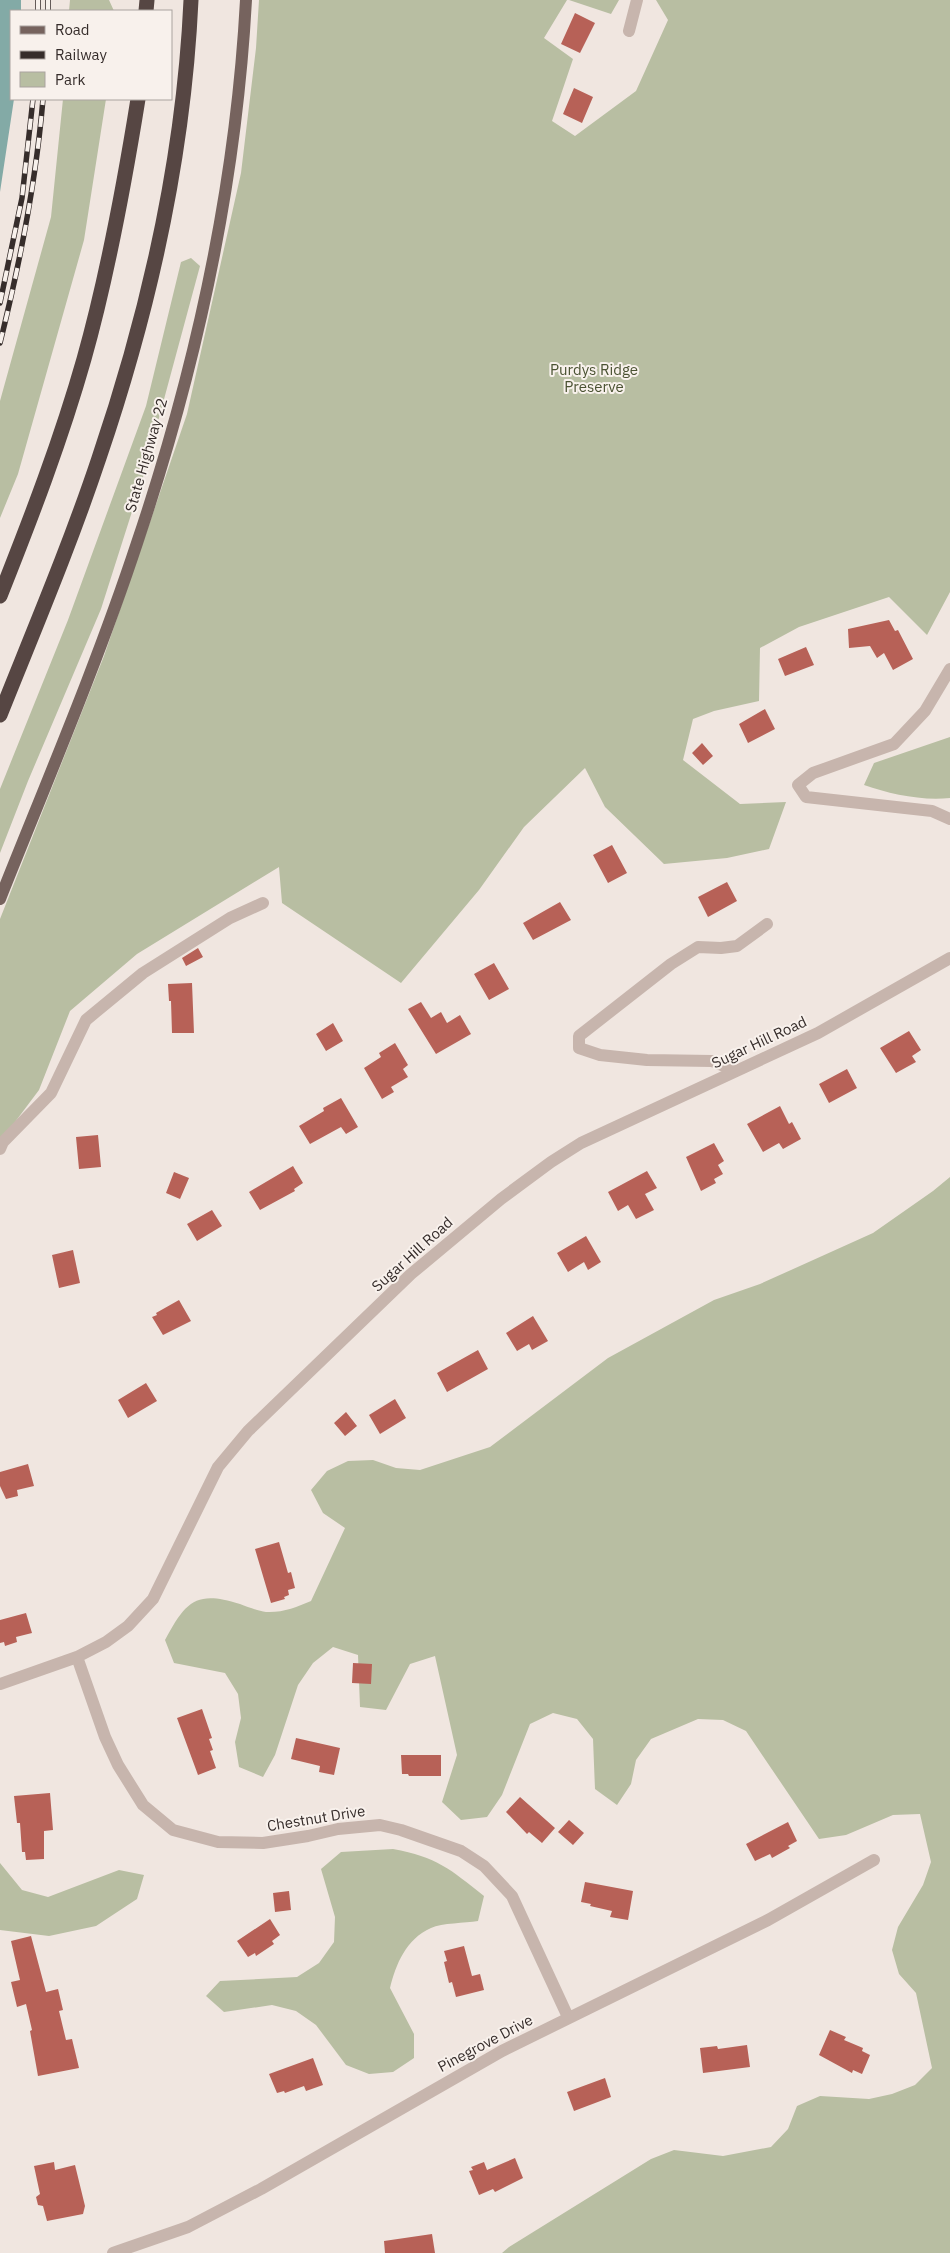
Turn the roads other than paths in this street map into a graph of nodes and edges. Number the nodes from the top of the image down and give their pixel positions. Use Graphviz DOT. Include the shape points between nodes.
graph roads {
  1 [pos="191,0"];
  2 [pos="246,0"];
  3 [pos="637,0"];
  4 [pos="629,31"];
  5 [pos="138,100"];
  6 [pos="0,596"];
  7 [pos="950,669"];
  8 [pos="0,716"];
  9 [pos="950,819"];
  10 [pos="0,899"];
  11 [pos="263,902"];
  12 [pos="767,924"];
  13 [pos="950,958"];
  14 [pos="736,1071"];
  15 [pos="0,1149"];
  16 [pos="78,1657"];
  17 [pos="0,1684"];
  18 [pos="874,1860"];
  19 [pos="568,2017"];
  20 [pos="113,2253"];
  1 -- 8 [label="highway" via="182,102 168,194 127,371 71,536"];
  2 -- 10 [label="main road, State Highway 22" via="238,111 228,178 203,307 183,386 138,541 112,617"];
  3 -- 4 [label="street"];
  5 -- 6 [label="highway" via="106,274 84,359 57,444"];
  7 -- 9 [label="street" via="925,711 894,744 813,773 798,785 806,797 932,811"];
  11 -- 15 [label="street" via="230,918 143,973 86,1020 51,1093"];
  12 -- 14 [label="street" via="737,946 698,947 671,964 580,1036 579,1048 600,1055 646,1060 712,1061"];
  13 -- 14 [label="street, Sugar Hill Road" via="818,1032"];
  14 -- 16 [label="street, Sugar Hill Road" via="581,1143 501,1199 411,1274 248,1431 218,1467 153,1599 121,1631"];
  16 -- 17 [label="street, Sugar Hill Road"];
  16 -- 19 [label="street, Chestnut Drive" via="118,1765 143,1805 173,1830 218,1842 263,1843 380,1825 462,1851 484,1866 512,1896"];
  18 -- 19 [label="street, Pinegrove Drive" via="768,1920"];
  19 -- 20 [label="street, Pinegrove Drive" via="188,2227"];
}
